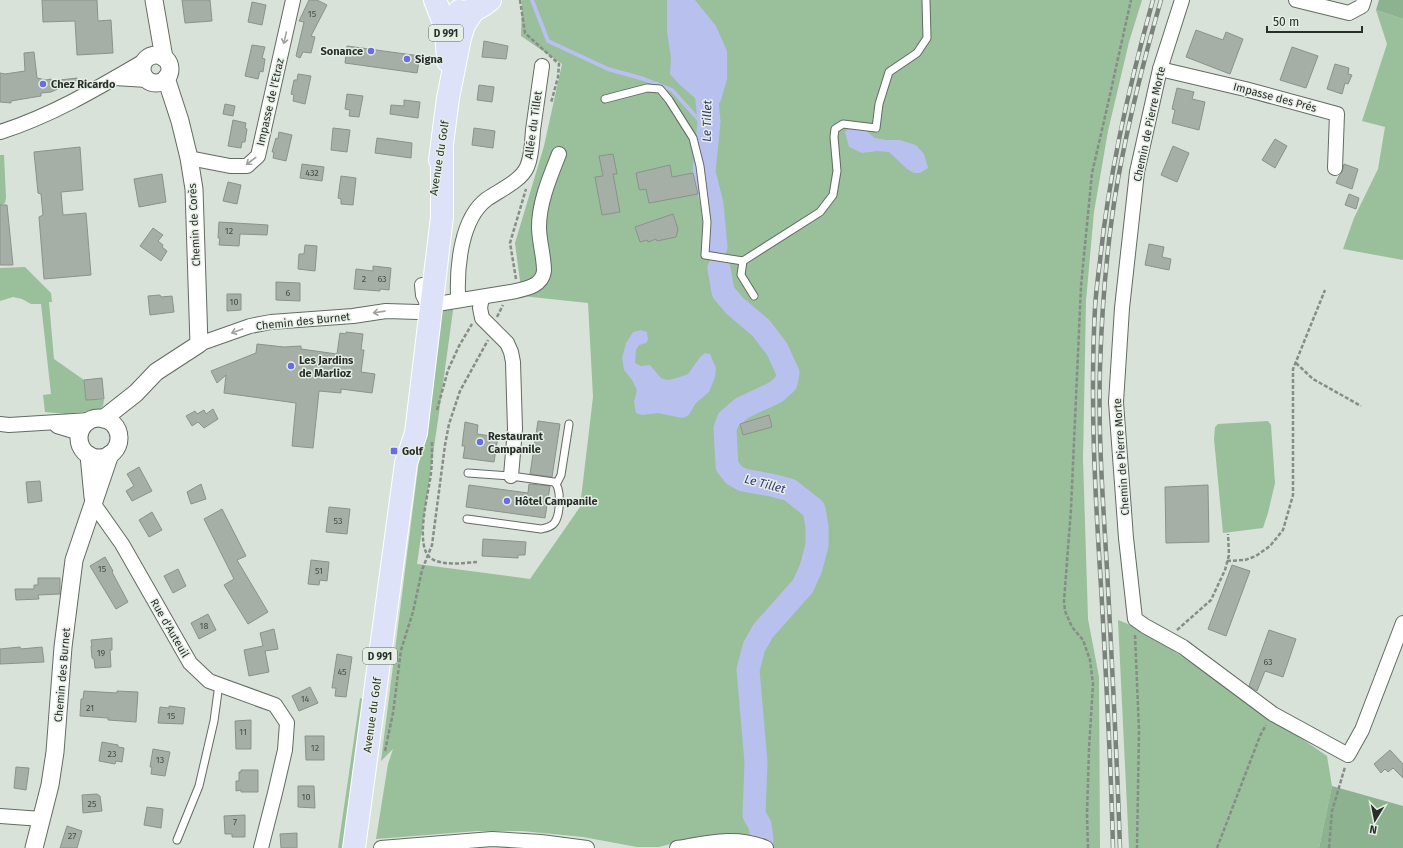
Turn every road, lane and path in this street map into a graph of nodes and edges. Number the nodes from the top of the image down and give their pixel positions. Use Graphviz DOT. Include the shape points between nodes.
graph roads {
  1 [pos="154,0"];
  2 [pos="293,0"];
  3 [pos="436,0"];
  4 [pos="520,0"];
  5 [pos="926,0"];
  6 [pos="1131,0"];
  7 [pos="1182,0"];
  8 [pos="1296,0"];
  9 [pos="1364,0"];
  10 [pos="482,5"];
  11 [pos="152,59"];
  12 [pos="542,66"];
  13 [pos="1160,70"];
  14 [pos="115,78"];
  15 [pos="156,81"];
  16 [pos="448,98"];
  17 [pos="605,99"];
  18 [pos="550,108"];
  19 [pos="0,132"];
  20 [pos="442,146"];
  21 [pos="559,154"];
  22 [pos="189,158"];
  23 [pos="1335,168"];
  24 [pos="528,185"];
  25 [pos="742,261"];
  26 [pos="1324,290"];
  27 [pos="511,292"];
  28 [pos="754,296"];
  29 [pos="462,299"];
  30 [pos="481,302"];
  31 [pos="425,308"];
  32 [pos="492,329"];
  33 [pos="199,344"];
  34 [pos="1296,363"];
  35 [pos="136,393"];
  36 [pos="1361,406"];
  37 [pos="436,412"];
  38 [pos="91,424"];
  39 [pos="570,424"];
  40 [pos="2,425"];
  41 [pos="117,432"];
  42 [pos="432,436"];
  43 [pos="110,454"];
  44 [pos="89,455"];
  45 [pos="468,473"];
  46 [pos="511,476"];
  47 [pos="557,484"];
  48 [pos="91,510"];
  49 [pos="467,519"];
  50 [pos="1228,534"];
  51 [pos="428,556"];
  52 [pos="1227,561"];
  53 [pos="477,562"];
  54 [pos="1135,618"];
  55 [pos="1403,623"];
  56 [pos="1168,639"];
  57 [pos="219,684"];
  58 [pos="1273,714"];
  59 [pos="384,755"];
  60 [pos="1348,755"];
  61 [pos="0,816"];
  62 [pos="42,819"];
  63 [pos="177,840"];
  64 [pos="34,848"];
  65 [pos="260,848"];
  66 [pos="354,848"];
  67 [pos="381,848"];
  68 [pos="587,848"];
  69 [pos="677,848"];
  70 [pos="766,848"];
  71 [pos="1088,848"];
  72 [pos="1137,848"];
  73 [pos="1217,848"];
  74 [pos="1328,848"];
  1 -- 11 [label="street" via="159,30"];
  2 -- 22 [label="street, Impasse de l'Etraz, one-way" via="258,156 247,166 230,166"];
  3 -- 10 [label="main road" via="443,6 463,12"];
  3 -- 16 [label="main road, Avenue du Golf / D 991" via="446,28"];
  4 -- 18 [label="path" via="525,33 559,64"];
  5 -- 25 [label="lane" via="927,38 917,53 890,72 879,104 876,128 842,124 835,129 837,170 833,195 820,212"];
  6 -- 71 [label="path" via="1092,173 1081,286 1071,509 1064,601 1072,626 1086,647 1093,684 1089,749"];
  7 -- 13 [label="street, Chemin de Pierre Morte"];
  8 -- 9 [label="street" via="1349,12 1362,6"];
  10 -- 16 [label="main road, Avenue du Golf / D 991" via="464,25"];
  11 -- 14 [label="street"];
  11 -- 15 [label="street" via="142,69 142,73"];
  11 -- 15 [label="street" via="167,61 170,70"];
  12 -- 29 [label="street, Allée du Tillet" via="527,167 513,182 486,200 469,222 458,280 458,295"];
  13 -- 23 [label="street, Impasse des Prés" via="1245,89 1337,114"];
  13 -- 54 [label="street, Chemin de Pierre Morte" via="1137,172 1122,308 1116,402"];
  14 -- 15 [label="street"];
  14 -- 19 [label="street" via="45,114"];
  15 -- 22 [label="street, Chemin de Corès" via="175,109"];
  16 -- 20 [label="main road, Avenue du Golf / D 991"];
  17 -- 25 [label="lane" via="647,88 660,90 669,100 693,138 698,159 707,222 705,256"];
  20 -- 31 [label="main road" via="442,217"];
  20 -- 31 [label="main road, Avenue du Golf / D 991" via="422,285"];
  21 -- 27 [label="street, Chemin des Burnet" via="544,193 540,216 544,275 533,286"];
  22 -- 33 [label="street, Chemin de Corès" via="194,189"];
  24 -- 27 [label="path" via="510,243 516,281 516,286"];
  25 -- 28 [label="lane" via="741,274"];
  26 -- 34 [label="path"];
  27 -- 30 [label="street, Chemin des Burnet"];
  27 -- 32 [label="path"];
  29 -- 30 [label="street, Chemin des Burnet"];
  29 -- 31 [label="street, Chemin des Burnet"];
  30 -- 32 [label="street" via="482,318"];
  30 -- 37 [label="path" via="453,357"];
  31 -- 33 [label="street, Chemin des Burnet, one-way" via="271,322 250,326"];
  31 -- 66 [label="main road, Avenue du Golf / D 991" via="416,433 406,463"];
  32 -- 46 [label="street" via="509,347 513,362 515,434"];
  32 -- 51 [label="path" via="460,391 450,424 432,545"];
  33 -- 35 [label="street, Chemin des Burnet" via="156,372"];
  34 -- 36 [label="path" via="1313,379"];
  34 -- 52 [label="path" via="1293,369 1293,495 1283,530 1270,546 1256,556 1245,560"];
  35 -- 38 [label="street, Chemin des Burnet"];
  35 -- 41 [label="street, Chemin des Burnet"];
  38 -- 40 [label="street"];
  38 -- 41 [label="street" via="112,423"];
  38 -- 44 [label="street" via="79,442"];
  39 -- 47 [label="lane" via="561,475"];
  41 -- 43 [label="street" via="117,444"];
  42 -- 51 [label="path" via="423,541"];
  43 -- 44 [label="street" via="100,458"];
  43 -- 48 [label="street, Chemin des Burnet"];
  44 -- 48 [label="street, Chemin des Burnet"];
  45 -- 46 [label="lane"];
  46 -- 47 [label="lane" via="548,480"];
  47 -- 49 [label="lane" via="558,512 554,523 548,528"];
  48 -- 57 [label="street, Rue d'Auteuil" via="108,524 122,544 190,664 209,681"];
  48 -- 62 [label="street, Chemin des Burnet" via="74,560 63,647 55,752"];
  50 -- 52 [label="path"];
  51 -- 53 [label="path" via="438,562"];
  51 -- 59 [label="path" via="422,570 414,612 401,650 392,723"];
  52 -- 56 [label="path" via="1211,600"];
  54 -- 56 [label="street"];
  54 -- 72 [label="path" via="1139,730"];
  55 -- 60 [label="street" via="1362,730"];
  56 -- 58 [label="street" via="1183,647"];
  57 -- 63 [label="lane" via="214,721 199,786"];
  57 -- 65 [label="street, Rue d'Auteuil" via="275,705 287,723 285,750 276,793"];
  58 -- 60 [label="street"];
  58 -- 73 [label="path" via="1260,736"];
  60 -- 74 [label="path" via="1332,810"];
  61 -- 62 [label="street"];
  62 -- 64 [label="street, Chemin des Burnet"];
  67 -- 68 [label="street" via="492,839"];
  69 -- 70 [label="street" via="728,840 744,841"];
}
